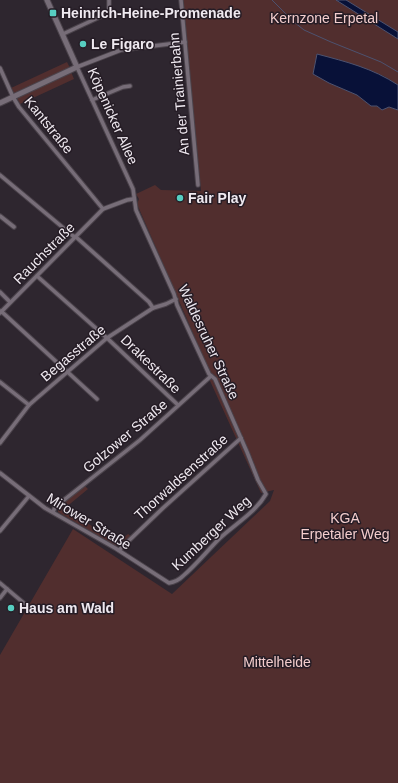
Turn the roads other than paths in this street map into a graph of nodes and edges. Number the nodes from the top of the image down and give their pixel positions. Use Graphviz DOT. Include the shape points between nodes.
graph roads {
  1 [pos="47,0"];
  2 [pos="109,0"];
  3 [pos="181,0"];
  4 [pos="63,34"];
  5 [pos="185,42"];
  6 [pos="77,67"];
  7 [pos="0,68"];
  8 [pos="130,86"];
  9 [pos="13,97"];
  10 [pos="92,100"];
  11 [pos="0,103"];
  12 [pos="0,175"];
  13 [pos="198,185"];
  14 [pos="133,199"];
  15 [pos="103,209"];
  16 [pos="0,216"];
  17 [pos="14,227"];
  18 [pos="76,237"];
  19 [pos="37,276"];
  20 [pos="0,292"];
  21 [pos="176,299"];
  22 [pos="10,302"];
  23 [pos="153,308"];
  24 [pos="1,312"];
  25 [pos="107,338"];
  26 [pos="68,371"];
  27 [pos="211,376"];
  28 [pos="0,382"];
  29 [pos="97,399"];
  30 [pos="29,405"];
  31 [pos="178,405"];
  32 [pos="241,438"];
  33 [pos="0,443"];
  34 [pos="0,473"];
  35 [pos="266,494"];
  36 [pos="29,496"];
  37 [pos="53,512"];
  38 [pos="0,531"];
  39 [pos="119,550"];
  40 [pos="169,582"];
  41 [pos="0,583"];
  42 [pos="7,589"];
  43 [pos="0,598"];
  44 [pos="32,610"];
  1 -- 4 [label="street, Köpenicker Allee"];
  2 -- 4 [label="street" via="109,12"];
  3 -- 5 [label="street, An der Trainierbahn"];
  4 -- 6 [label="street, Köpenicker Allee"];
  5 -- 6 [label="street" via="121,50"];
  5 -- 13 [label="street, An der Trainierbahn"];
  6 -- 9 [label="street"];
  6 -- 10 [label="street, Köpenicker Allee"];
  7 -- 9 [label="street, Kantstraße"];
  8 -- 10 [label="street"];
  9 -- 11 [label="street"];
  9 -- 15 [label="street, Kantstraße"];
  10 -- 14 [label="street, Köpenicker Allee" via="133,189"];
  12 -- 18 [label="street"];
  14 -- 15 [label="street, Rauchstraße"];
  14 -- 21 [label="street, Waldesruher Straße"];
  15 -- 18 [label="street, Rauchstraße"];
  16 -- 17 [label="street"];
  18 -- 19 [label="street, Rauchstraße"];
  18 -- 23 [label="street"];
  19 -- 22 [label="street, Rauchstraße"];
  19 -- 25 [label="street, Drakestraße"];
  20 -- 22 [label="street"];
  21 -- 23 [label="street, Begasstraße"];
  21 -- 27 [label="street, Waldesruher Straße"];
  22 -- 24 [label="street, Rauchstraße"];
  23 -- 25 [label="street, Begasstraße"];
  24 -- 26 [label="street"];
  25 -- 26 [label="street, Begasstraße"];
  25 -- 31 [label="street, Drakestraße"];
  26 -- 29 [label="street"];
  26 -- 30 [label="street, Begasstraße"];
  27 -- 31 [label="street, Golzower Straße"];
  27 -- 32 [label="street, Waldesruher Straße" via="215,378"];
  28 -- 30 [label="street"];
  30 -- 33 [label="street, Begasstraße"];
  31 -- 37 [label="street, Golzower Straße" via="140,440 55,507"];
  32 -- 35 [label="street, Waldesruher Straße"];
  32 -- 39 [label="street, Thorwaldsenstraße"];
  34 -- 36 [label="street, Mirower Straße"];
  35 -- 40 [label="street, Kumberger Weg" via="195,566 178,580"];
  36 -- 37 [label="street, Mirower Straße"];
  36 -- 38 [label="street"];
  37 -- 39 [label="street, Mirower Straße"];
  39 -- 40 [label="street, Mirower Straße"];
  41 -- 42 [label="street"];
  42 -- 43 [label="street"];
  42 -- 44 [label="street"];
}
